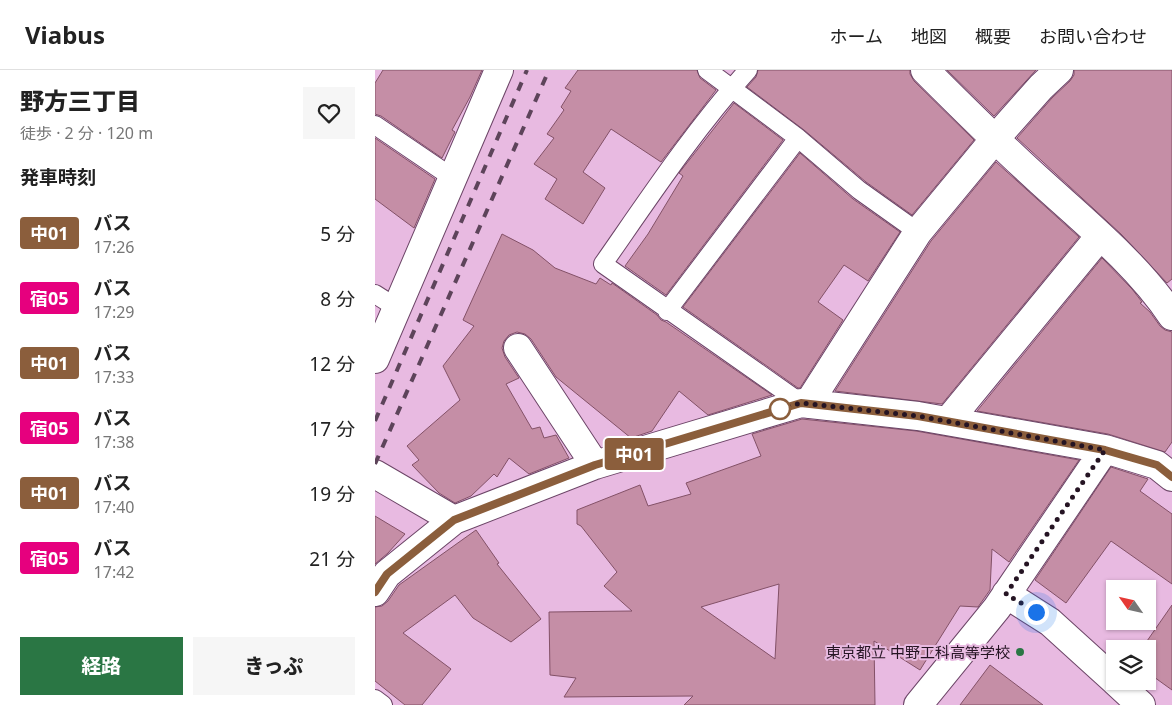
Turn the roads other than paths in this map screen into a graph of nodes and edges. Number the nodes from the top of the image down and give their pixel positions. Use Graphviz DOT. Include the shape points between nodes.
graph roads {
  1 [pos="499,70"];
  2 [pos="707,70"];
  3 [pos="748,70"];
  4 [pos="925,70"];
  5 [pos="1059,70"];
  6 [pos="731,89"];
  7 [pos="375,125"];
  8 [pos="797,138"];
  9 [pos="994,140"];
  10 [pos="453,178"];
  11 [pos="918,232"];
  12 [pos="1100,236"];
  13 [pos="386,301"];
  14 [pos="667,311"];
  15 [pos="1172,316"];
  16 [pos="518,348"];
  17 [pos="375,359"];
  18 [pos="805,404"];
  19 [pos="948,421"];
  20 [pos="1105,450"];
  21 [pos="595,465"];
  22 [pos="375,474"];
  23 [pos="1172,477"];
  24 [pos="454,520"];
  25 [pos="375,592"];
  26 [pos="1006,594"];
  27 [pos="1106,673"];
  28 [pos="1125,690"];
  29 [pos="375,699"];
  30 [pos="383,705"];
  31 [pos="918,705"];
  32 [pos="1141,705"];
  1 -- 10 [label="street"];
  2 -- 6 [label="lane"];
  3 -- 6 [label="lane"];
  4 -- 9 [label="street"];
  5 -- 9 [label="street"];
  6 -- 8 [label="lane"];
  6 -- 14 [label="lane" via="673,164 603,264"];
  7 -- 10 [label="lane"];
  8 -- 11 [label="lane" via="859,190"];
  8 -- 14 [label="lane"];
  9 -- 11 [label="street"];
  9 -- 12 [label="street"];
  10 -- 13 [label="street"];
  11 -- 18 [label="street"];
  12 -- 15 [label="street" via="1161,299"];
  12 -- 19 [label="street"];
  13 -- 17 [label="street"];
  14 -- 18 [label="lane"];
  16 -- 21 [label="street"];
  18 -- 19 [label="street"];
  18 -- 21 [label="street"];
  19 -- 20 [label="street"];
  20 -- 23 [label="street" via="1157,465"];
  20 -- 26 [label="street"];
  21 -- 24 [label="street"];
  22 -- 24 [label="street"];
  24 -- 25 [label="street" via="387,574"];
  26 -- 27 [label="street" via="1050,622"];
  26 -- 31 [label="street"];
  28 -- 32 [label="street"];
  29 -- 30 [label="lane"];
}
